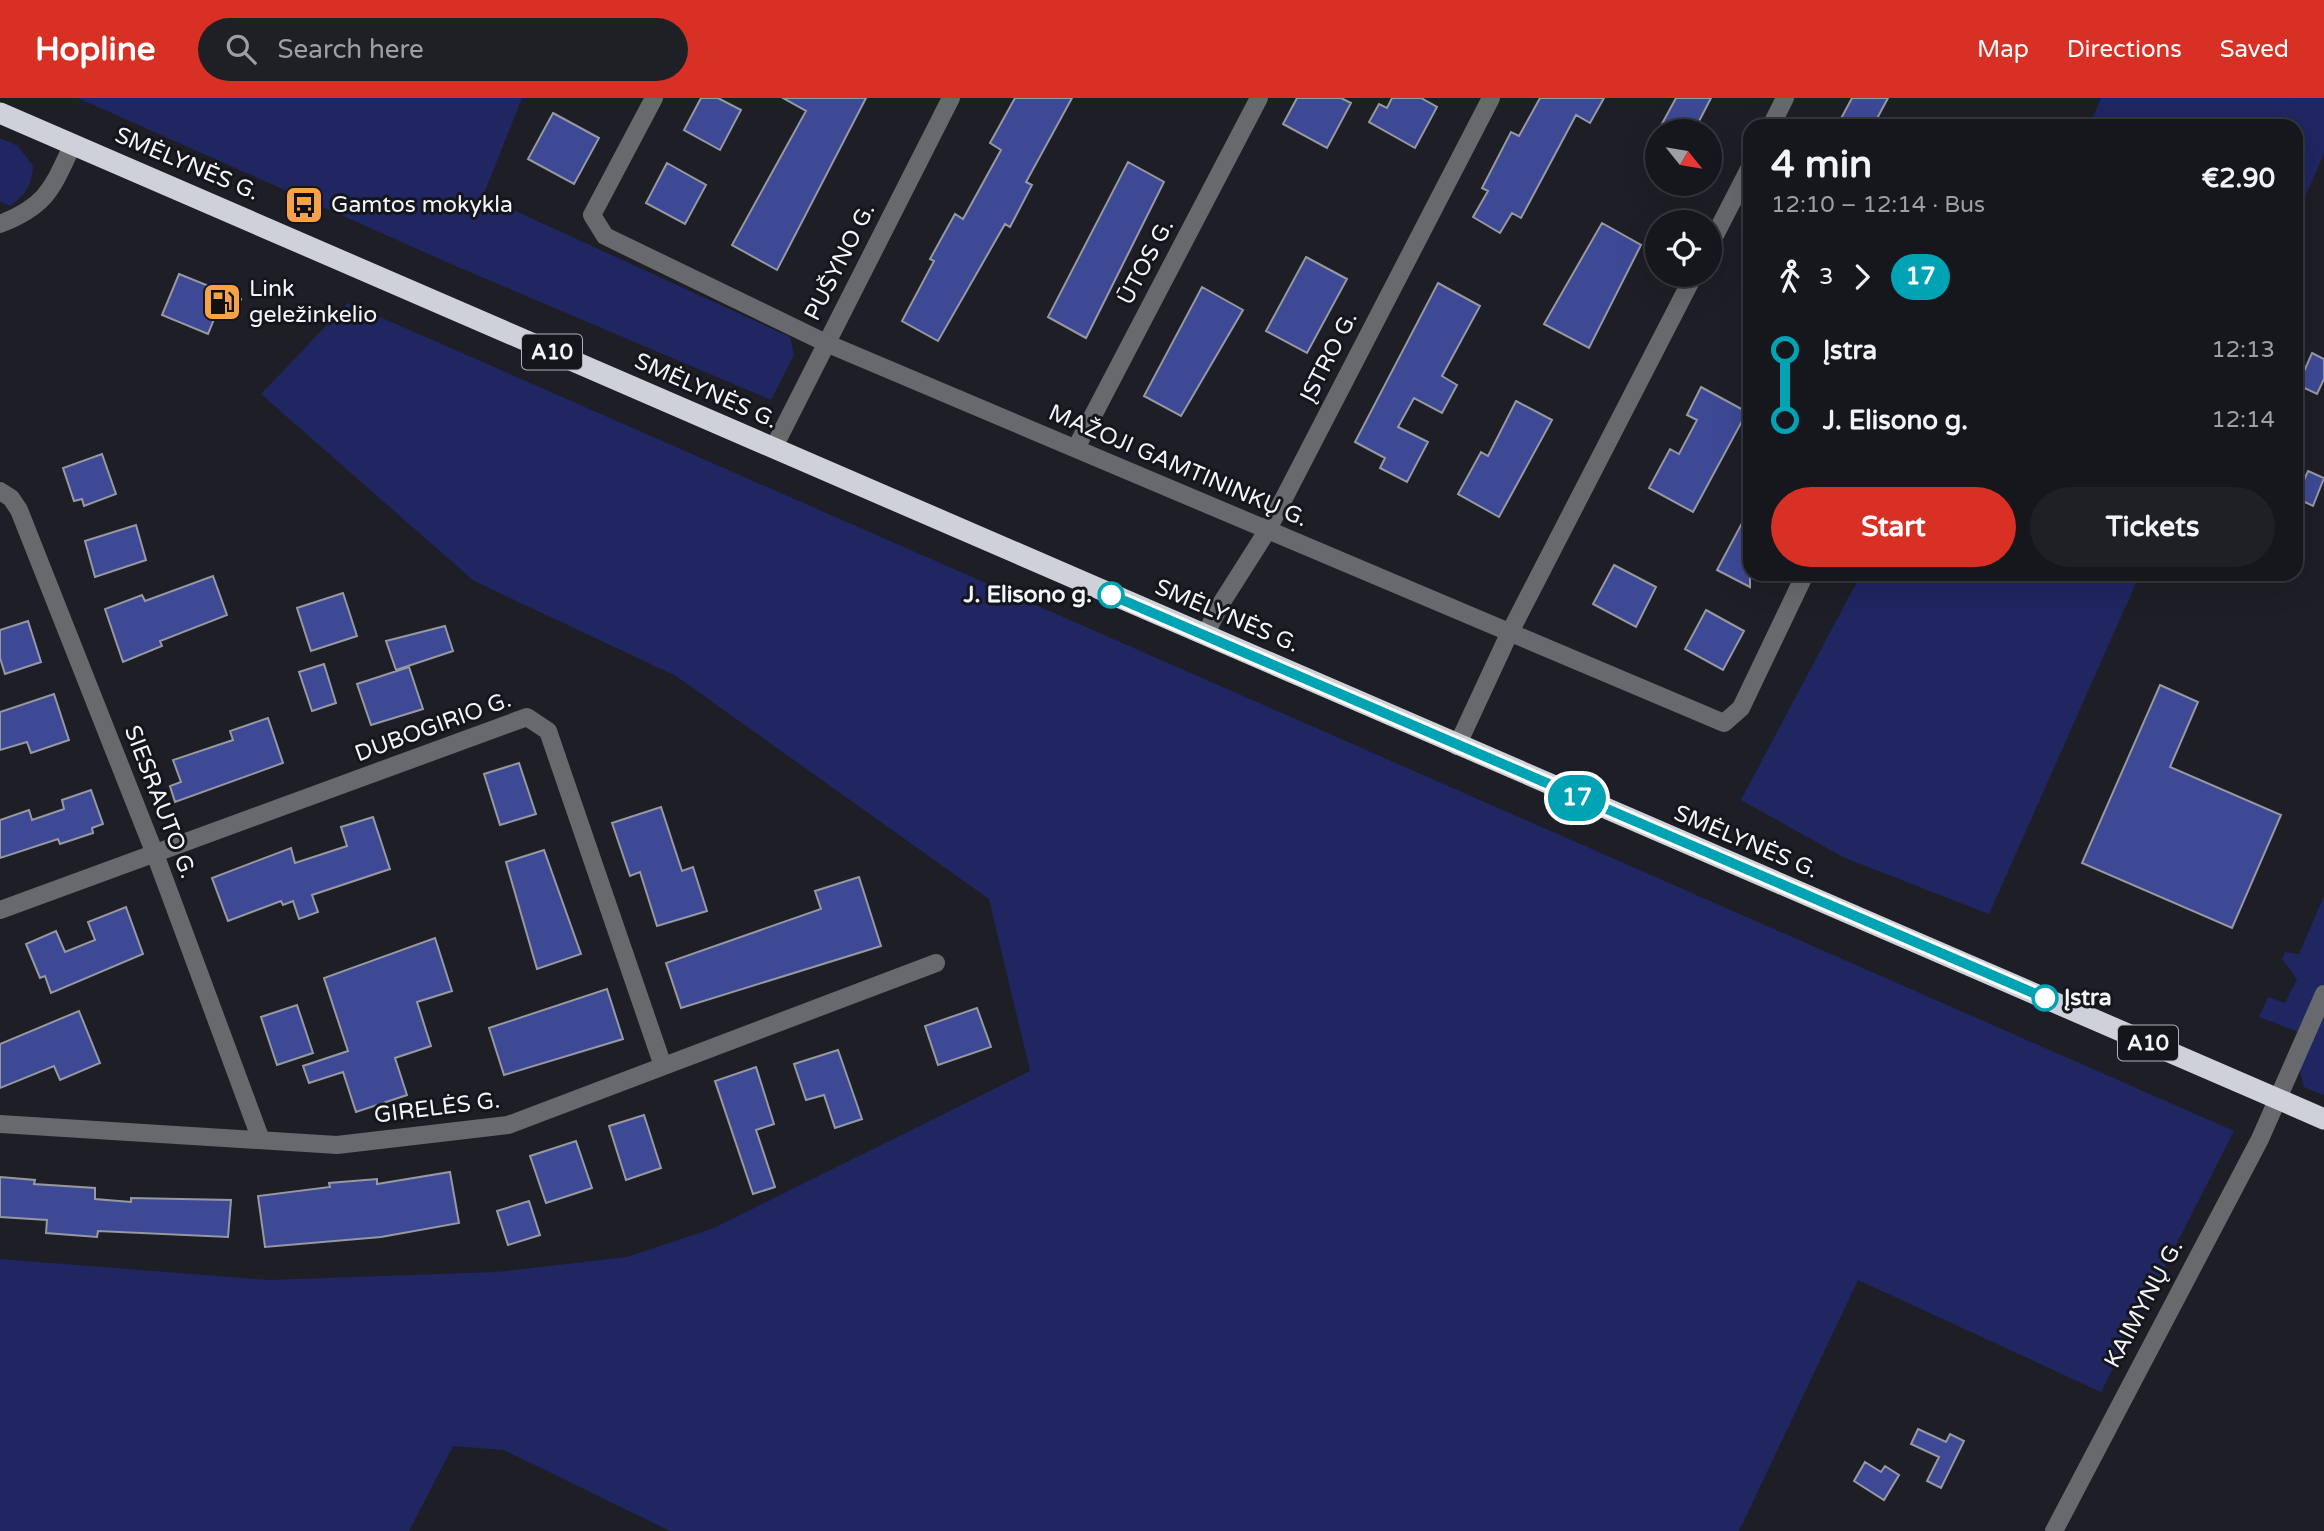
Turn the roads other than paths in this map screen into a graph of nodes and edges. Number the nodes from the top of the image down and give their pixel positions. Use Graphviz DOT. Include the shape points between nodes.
graph roads {
  1 [pos="654,98"];
  2 [pos="951,98"];
  3 [pos="1259,98"];
  4 [pos="1491,98"];
  5 [pos="1785,98"];
  6 [pos="0,113"];
  7 [pos="1774,119"];
  8 [pos="73,144"];
  9 [pos="1743,181"];
  10 [pos="1722,222"];
  11 [pos="0,224"];
  12 [pos="1688,287"];
  13 [pos="826,343"];
  14 [pos="773,449"];
  15 [pos="1076,449"];
  16 [pos="0,491"];
  17 [pos="1267,531"];
  18 [pos="1802,581"];
  19 [pos="1509,634"];
  20 [pos="1206,635"];
  21 [pos="1457,746"];
  22 [pos="155,853"];
  23 [pos="0,910"];
  24 [pos="936,962"];
  25 [pos="2324,994"];
  26 [pos="663,1066"];
  27 [pos="2279,1100"];
  28 [pos="2324,1119"];
  29 [pos="0,1124"];
  30 [pos="261,1140"];
  31 [pos="2054,1531"];
  1 -- 13 [label="street, MAŽOJI GAMTININKŲ G." via="592,215 605,236"];
  2 -- 13 [label="street, PUŠYNO G."];
  3 -- 15 [label="street, ŪTOS G."];
  4 -- 17 [label="street, ĮSTRO G."];
  5 -- 7 [label="street"];
  6 -- 8 [label="highway, SMĖLYNĖS G. / A10"];
  8 -- 11 [label="street" via="39,204"];
  8 -- 14 [label="highway, SMĖLYNĖS G. / A10"];
  9 -- 10 [label="street"];
  12 -- 19 [label="street"];
  13 -- 14 [label="street, PUŠYNO G."];
  13 -- 15 [label="street, MAŽOJI GAMTININKŲ G."];
  14 -- 20 [label="highway, SMĖLYNĖS G. / A10"];
  15 -- 17 [label="street, MAŽOJI GAMTININKŲ G."];
  16 -- 22 [label="street, SIESRAUTO G." via="19,510"];
  17 -- 19 [label="street, MAŽOJI GAMTININKŲ G."];
  17 -- 20 [label="street, ĮSTRO G."];
  18 -- 19 [label="street, MAŽOJI GAMTININKŲ G." via="1741,708 1724,723"];
  19 -- 21 [label="street"];
  20 -- 21 [label="highway, SMĖLYNĖS G. / A10"];
  21 -- 27 [label="highway, SMĖLYNĖS G. / A10"];
  22 -- 23 [label="street, DUBOGIRIO G."];
  22 -- 26 [label="street, DUBOGIRIO G." via="527,718 548,731"];
  22 -- 30 [label="street, SIESRAUTO G."];
  24 -- 26 [label="street, GIRELĖS G."];
  25 -- 27 [label="street, KAIMYNŲ G."];
  26 -- 30 [label="street, GIRELĖS G." via="508,1125 337,1145"];
  27 -- 28 [label="highway, A10"];
  27 -- 31 [label="street, KAIMYNŲ G."];
  29 -- 30 [label="street, GIRELĖS G."];
}
